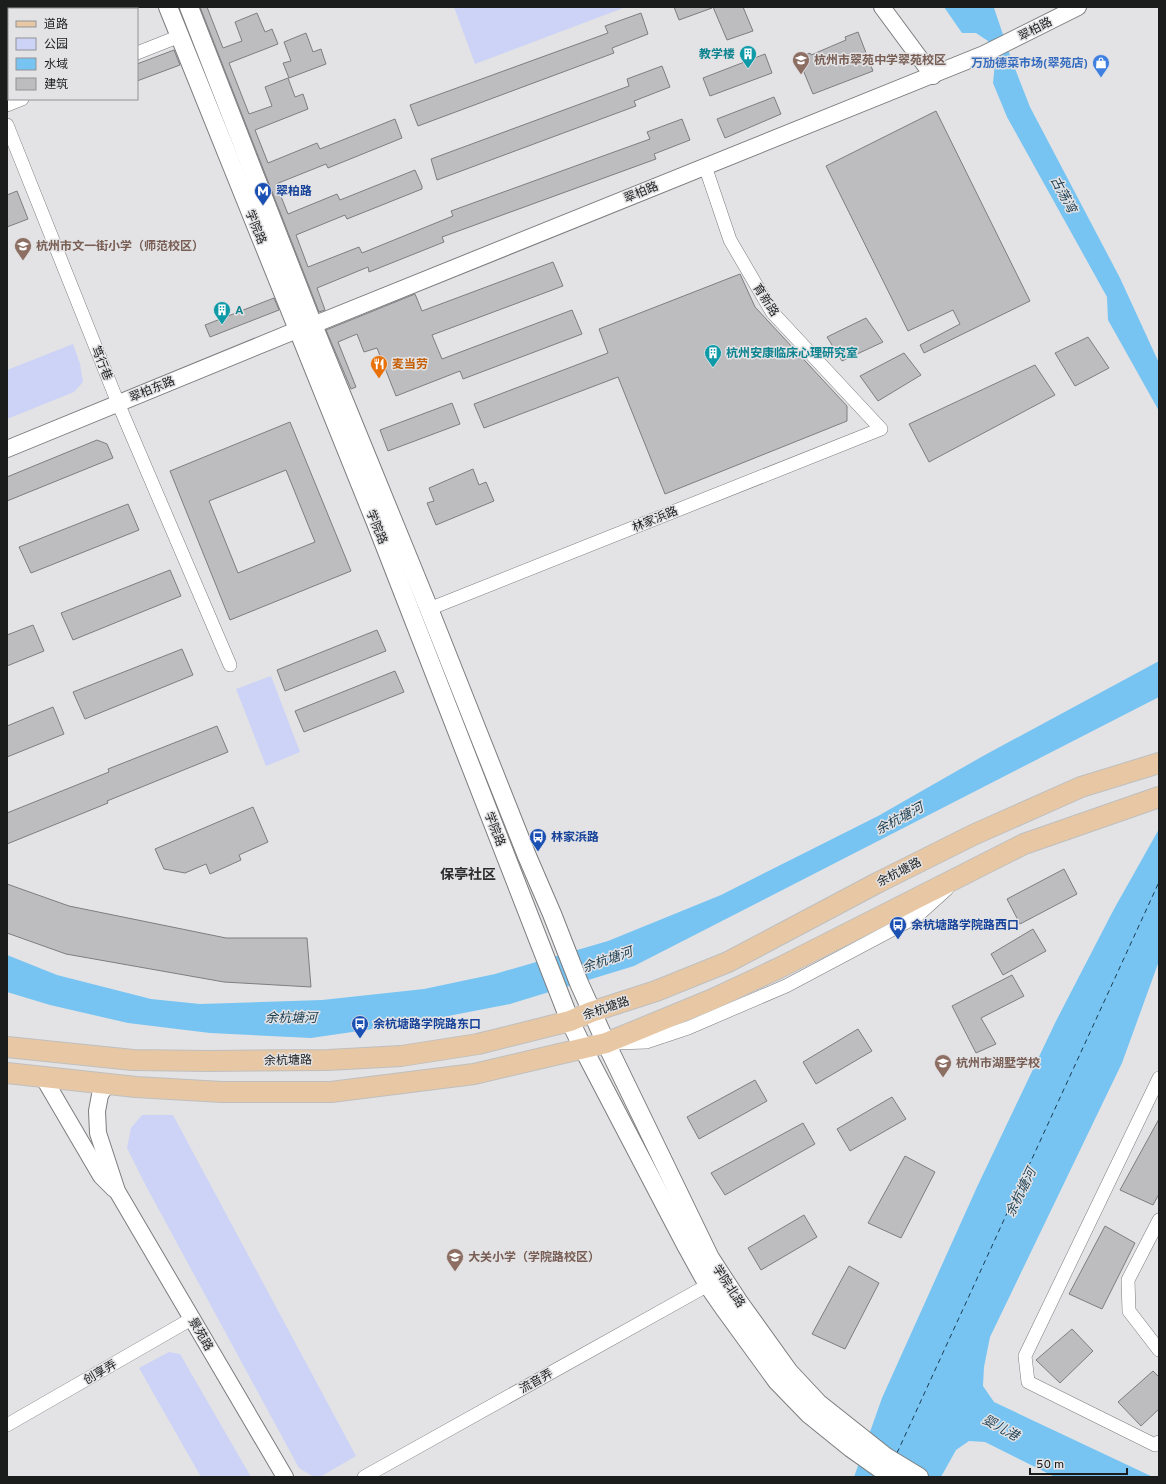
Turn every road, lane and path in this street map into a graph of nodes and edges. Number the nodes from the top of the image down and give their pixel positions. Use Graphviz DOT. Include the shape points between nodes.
graph roads {
  1 [pos="168,7"];
  2 [pos="189,7"];
  3 [pos="882,7"];
  4 [pos="1078,7"];
  5 [pos="180,36"];
  6 [pos="138,53"];
  7 [pos="933,76"];
  8 [pos="20,100"];
  9 [pos="7,105"];
  10 [pos="7,125"];
  11 [pos="705,166"];
  12 [pos="305,328"];
  13 [pos="118,403"];
  14 [pos="880,428"];
  15 [pos="7,449"];
  16 [pos="428,609"];
  17 [pos="230,665"];
  18 [pos="1159,763"];
  19 [pos="1159,797"];
  20 [pos="591,1012"];
  21 [pos="570,1021"];
  22 [pos="606,1043"];
  23 [pos="7,1047"];
  24 [pos="583,1048"];
  25 [pos="7,1073"];
  26 [pos="43,1077"];
  27 [pos="1159,1078"];
  28 [pos="107,1084"];
  29 [pos="116,1191"];
  30 [pos="1159,1220"];
  31 [pos="708,1285"];
  32 [pos="193,1318"];
  33 [pos="1159,1350"];
  34 [pos="814,1408"];
  35 [pos="7,1425"];
  36 [pos="1159,1442"];
  37 [pos="285,1477"];
  38 [pos="364,1477"];
  39 [pos="892,1477"];
  40 [pos="919,1477"];
  1 -- 5 [label="main road, 学院路"];
  2 -- 12 [label="main road, 学院路"];
  3 -- 7 [label="street"];
  4 -- 7 [label="street, 翠柏路" via="984,54"];
  5 -- 6 [label="street"];
  5 -- 12 [label="main road, 学院路"];
  7 -- 11 [label="street, 翠柏路"];
  8 -- 9 [label="street"];
  10 -- 13 [label="street, 笃行巷"];
  11 -- 12 [label="street, 翠柏路"];
  11 -- 14 [label="street, 育新路" via="730,240 772,312"];
  12 -- 13 [label="street, 翠柏东路"];
  12 -- 16 [label="main road, 学院路"];
  12 -- 21 [label="main road, 学院路" via="399,582"];
  13 -- 15 [label="street, 翠柏东路"];
  13 -- 17 [label="street, 笃行巷"];
  14 -- 16 [label="street, 林家浜路"];
  16 -- 20 [label="main road, 学院路"];
  18 -- 20 [label="main road, 余杭塘路" via="1081,787 966,838 728,962 656,991"];
  19 -- 22 [label="main road" via="1024,844 780,968"];
  20 -- 21 [label="main road, 余杭塘路"];
  20 -- 22 [label="main road, 学院路"];
  21 -- 23 [label="main road, 余杭塘路" via="478,1044 393,1057 328,1060 133,1060"];
  21 -- 24 [label="main road, 学院路"];
  22 -- 24 [label="main road"];
  22 -- 34 [label="main road, 学院北路" via="710,1258 738,1302"];
  24 -- 28 [label="main road" via="474,1074 330,1092 222,1092"];
  24 -- 31 [label="main road, 学院北路"];
  25 -- 26 [label="main road"];
  26 -- 28 [label="main road"];
  26 -- 29 [label="street, 景苑路" via="101,1176"];
  27 -- 36 [label="street" via="1025,1356 1028,1382 1155,1445"];
  28 -- 29 [label="street, 景苑路" via="100,1095 96,1115 98,1133"];
  29 -- 32 [label="street, 景苑路"];
  30 -- 33 [label="street" via="1128,1280 1128,1312"];
  31 -- 34 [label="main road, 学院北路" via="777,1381"];
  31 -- 38 [label="street, 流音弄"];
  32 -- 35 [label="street, 创享弄"];
  32 -- 37 [label="street, 景苑路"];
  34 -- 39 [label="main road, 学院北路" via="851,1448"];
  34 -- 40 [label="main road, 学院北路"];
}
